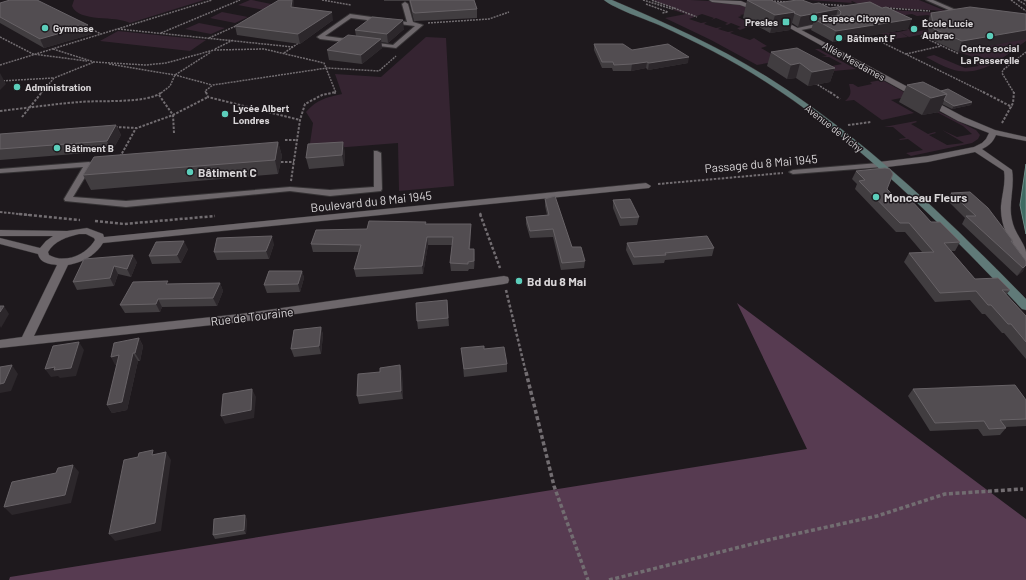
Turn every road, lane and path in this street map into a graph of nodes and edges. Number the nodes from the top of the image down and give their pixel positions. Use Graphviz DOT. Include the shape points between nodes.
graph roads {
  1 [pos="212,0"];
  2 [pos="240,0"];
  3 [pos="322,0"];
  4 [pos="607,0"];
  5 [pos="643,0"];
  6 [pos="651,0"];
  7 [pos="712,0"];
  8 [pos="768,0"];
  9 [pos="929,0"];
  10 [pos="1011,0"];
  11 [pos="1018,0"];
  12 [pos="1024,0"];
  13 [pos="1026,1"];
  14 [pos="790,2"];
  15 [pos="405,4"];
  16 [pos="815,4"];
  17 [pos="1026,5"];
  18 [pos="352,6"];
  19 [pos="855,6"];
  20 [pos="674,8"];
  21 [pos="887,8"];
  22 [pos="934,11"];
  23 [pos="1026,11"];
  24 [pos="509,12"];
  25 [pos="765,12"];
  26 [pos="960,13"];
  27 [pos="697,17"];
  28 [pos="775,18"];
  29 [pos="243,22"];
  30 [pos="410,23"];
  31 [pos="834,23"];
  32 [pos="420,25"];
  33 [pos="87,27"];
  34 [pos="117,29"];
  35 [pos="796,29"];
  36 [pos="861,32"];
  37 [pos="161,33"];
  38 [pos="101,34"];
  39 [pos="921,36"];
  40 [pos="0,37"];
  41 [pos="209,38"];
  42 [pos="303,39"];
  43 [pos="233,40"];
  44 [pos="941,46"];
  45 [pos="293,47"];
  46 [pos="394,47"];
  47 [pos="53,48"];
  48 [pos="214,50"];
  49 [pos="1026,52"];
  50 [pos="284,53"];
  51 [pos="33,54"];
  52 [pos="905,54"];
  53 [pos="959,54"];
  54 [pos="94,62"];
  55 [pos="0,65"];
  56 [pos="327,68"];
  57 [pos="175,75"];
  58 [pos="54,78"];
  59 [pos="0,81"];
  60 [pos="813,82"];
  61 [pos="213,85"];
  62 [pos="159,95"];
  63 [pos="208,97"];
  64 [pos="840,99"];
  65 [pos="1012,107"];
  66 [pos="29,108"];
  67 [pos="0,110"];
  68 [pos="172,115"];
  69 [pos="22,117"];
  70 [pos="300,120"];
  71 [pos="871,122"];
  72 [pos="1002,124"];
  73 [pos="845,125"];
  74 [pos="111,127"];
  75 [pos="137,128"];
  76 [pos="993,132"];
  77 [pos="174,133"];
  78 [pos="285,140"];
  79 [pos="297,140"];
  80 [pos="1026,140"];
  81 [pos="976,149"];
  82 [pos="377,153"];
  83 [pos="119,157"];
  84 [pos="281,162"];
  85 [pos="294,162"];
  86 [pos="879,165"];
  87 [pos="0,171"];
  88 [pos="793,172"];
  89 [pos="646,186"];
  90 [pos="290,189"];
  91 [pos="477,203"];
  92 [pos="0,212"];
  93 [pos="219,216"];
  94 [pos="85,220"];
  95 [pos="93,221"];
  96 [pos="0,232"];
  97 [pos="69,233"];
  98 [pos="100,240"];
  99 [pos="0,241"];
  100 [pos="43,252"];
  101 [pos="1026,258"];
  102 [pos="64,262"];
  103 [pos="504,280"];
  104 [pos="1026,306"];
  105 [pos="26,341"];
  106 [pos="0,344"];
  107 [pos="1023,489"];
  108 [pos="588,580"];
  109 [pos="609,580"];
  1 -- 34 [label="path"];
  2 -- 37 [label="path"];
  3 -- 18 [label="path"];
  4 -- 86 [label="main road, Avenue de Vichy" via="694,39 762,77 836,128"];
  5 -- 20 [label="path"];
  6 -- 20 [label="path"];
  7 -- 25 [label="street" via="740,3"];
  8 -- 14 [label="path"];
  9 -- 26 [label="lane"];
  10 -- 23 [label="path"];
  11 -- 17 [label="path"];
  12 -- 13 [label="path"];
  15 -- 30 [label="lane"];
  16 -- 19 [label="path"];
  20 -- 27 [label="path"];
  21 -- 22 [label="path"];
  24 -- 32 [label="path" via="489,19"];
  28 -- 35 [label="street, Allée Mesdames"];
  29 -- 41 [label="path"];
  30 -- 32 [label="lane"];
  30 -- 46 [label="lane" via="350,16 320,37"];
  31 -- 35 [label="lane"];
  32 -- 46 [label="lane"];
  33 -- 38 [label="path"];
  34 -- 37 [label="path"];
  34 -- 38 [label="path"];
  35 -- 76 [label="street, Allée Mesdames" via="954,115"];
  36 -- 52 [label="path"];
  37 -- 41 [label="path"];
  38 -- 47 [label="path"];
  39 -- 44 [label="path"];
  40 -- 51 [label="path"];
  41 -- 43 [label="path"];
  42 -- 45 [label="path"];
  43 -- 45 [label="path"];
  43 -- 48 [label="path"];
  44 -- 52 [label="path"];
  44 -- 53 [label="path"];
  45 -- 50 [label="path"];
  46 -- 56 [label="path" via="400,53 379,71"];
  47 -- 51 [label="path"];
  47 -- 54 [label="path"];
  48 -- 50 [label="path" via="264,49"];
  48 -- 54 [label="path" via="166,63 146,65"];
  48 -- 57 [label="path"];
  49 -- 65 [label="path" via="1002,73 1016,96"];
  50 -- 56 [label="path" via="324,63"];
  51 -- 54 [label="path"];
  51 -- 55 [label="path"];
  52 -- 65 [label="path"];
  54 -- 57 [label="path"];
  54 -- 58 [label="path"];
  56 -- 61 [label="path"];
  56 -- 70 [label="path" via="336,93 322,95 305,104"];
  57 -- 61 [label="path"];
  57 -- 62 [label="path" via="170,86"];
  58 -- 59 [label="path"];
  58 -- 66 [label="path"];
  60 -- 64 [label="path"];
  61 -- 63 [label="path" via="205,91"];
  62 -- 66 [label="path" via="138,100 80,102"];
  62 -- 68 [label="path"];
  63 -- 68 [label="path"];
  63 -- 70 [label="path"];
  65 -- 72 [label="path"];
  66 -- 67 [label="path"];
  66 -- 69 [label="path"];
  68 -- 75 [label="path"];
  68 -- 77 [label="path"];
  70 -- 79 [label="path"];
  71 -- 73 [label="path"];
  74 -- 75 [label="path"];
  75 -- 83 [label="path"];
  76 -- 80 [label="street, Allée Mesdames"];
  76 -- 81 [label="street" via="990,140"];
  78 -- 79 [label="path"];
  79 -- 85 [label="path"];
  81 -- 86 [label="street" via="928,159"];
  81 -- 101 [label="street" via="1008,170 1010,180 1005,208 1008,226"];
  82 -- 90 [label="lane" via="378,189 330,193"];
  84 -- 85 [label="path"];
  85 -- 90 [label="path"];
  86 -- 88 [label="lane, Passage du 8 Mai 1945"];
  86 -- 104 [label="main road, Avenue de Vichy" via="946,226"];
  87 -- 90 [label="lane" via="89,164 68,199 126,204"];
  88 -- 89 [label="path, Passage du 8 Mai 1945"];
  89 -- 91 [label="street, Boulevard du 8 Mai 1945"];
  91 -- 98 [label="street, Boulevard du 8 Mai 1945"];
  91 -- 103 [label="path"];
  92 -- 94 [label="path"];
  93 -- 95 [label="path" via="124,224"];
  96 -- 97 [label="street"];
  97 -- 98 [label="street" via="87,231 99,236"];
  97 -- 100 [label="street" via="49,243"];
  98 -- 102 [label="street" via="94,250"];
  99 -- 100 [label="street"];
  100 -- 102 [label="street" via="48,260"];
  102 -- 105 [label="street"];
  103 -- 105 [label="street, Rue de Touraine" via="240,318"];
  103 -- 108 [label="path" via="554,486"];
  105 -- 106 [label="street, Rue de Touraine"];
  107 -- 109 [label="path" via="945,494 877,516"];
}
